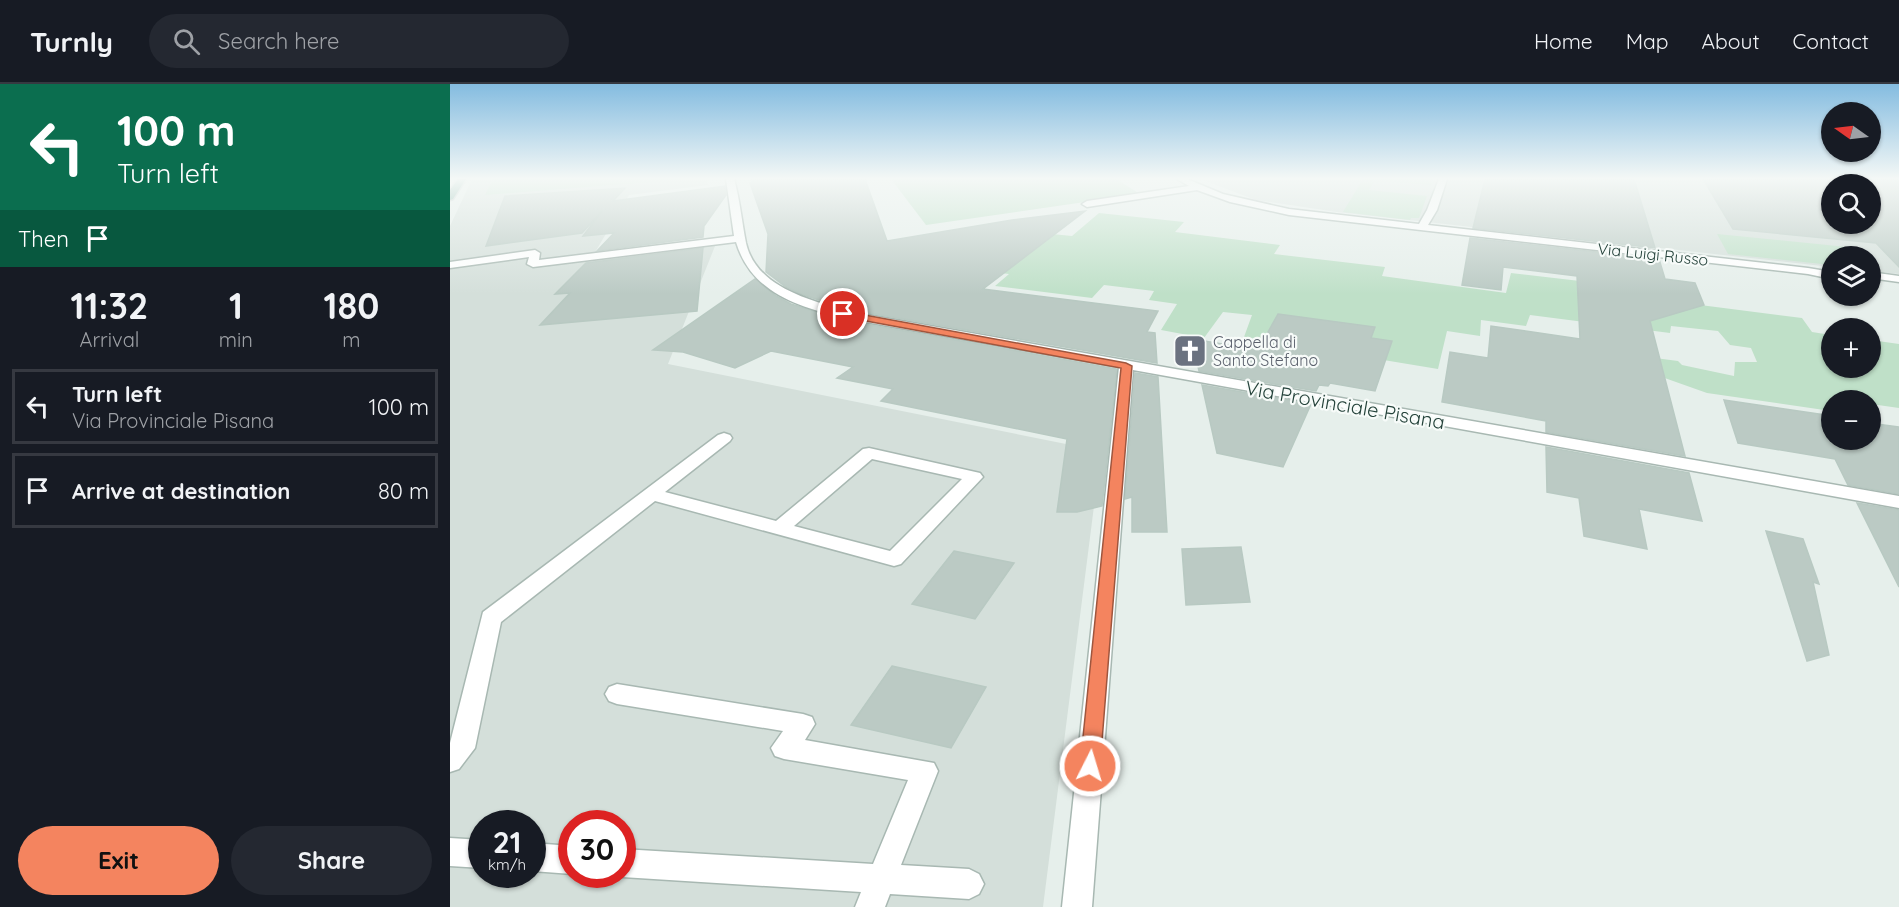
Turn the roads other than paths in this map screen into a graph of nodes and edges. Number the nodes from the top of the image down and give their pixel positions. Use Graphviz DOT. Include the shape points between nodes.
graph roads {
  1 [pos="737,217"];
  2 [pos="1334,217"];
  3 [pos="1427,217"];
  4 [pos="1421,228"];
  5 [pos="741,238"];
  6 [pos="450,265"];
  7 [pos="1808,271"];
  8 [pos="1821,271"];
  9 [pos="1821,274"];
  10 [pos="1881,277"];
  11 [pos="1899,279"];
  12 [pos="1881,282"];
  13 [pos="1899,284"];
  14 [pos="1126,366"];
  15 [pos="724,438"];
  16 [pos="651,494"];
  17 [pos="1899,502"];
  18 [pos="780,528"];
  19 [pos="617,694"];
  20 [pos="450,761"];
  21 [pos="450,852"];
  22 [pos="468,853"];
  23 [pos="636,864"];
  24 [pos="880,879"];
  25 [pos="969,884"];
  26 [pos="870,907"];
  27 [pos="1077,907"];
  1 -- 5 [label="street, Via Provinciale Pisana"];
  2 -- 4 [label="street, Via Luigi Russo"];
  3 -- 4 [label="street"];
  4 -- 7 [label="street, Via Luigi Russo"];
  5 -- 6 [label="street" via="533,264 535,253"];
  5 -- 14 [label="street, Via Provinciale Pisana" via="754,271 779,293 800,300 843,314"];
  7 -- 8 [label="street, Via Luigi Russo"];
  7 -- 9 [label="street, Via Luigi Russo"];
  10 -- 11 [label="street"];
  12 -- 13 [label="street"];
  14 -- 17 [label="street, Via Provinciale Pisana"];
  14 -- 27 [label="street"];
  15 -- 16 [label="street"];
  16 -- 18 [label="street"];
  16 -- 20 [label="street" via="491,618 462,748"];
  18 -- 18 [label="street" via="894,559 974,477 869,453"];
  19 -- 24 [label="street" via="803,724 784,748 925,771"];
  21 -- 22 [label="street"];
  23 -- 24 [label="street"];
  24 -- 25 [label="street"];
  24 -- 26 [label="street"];
}
